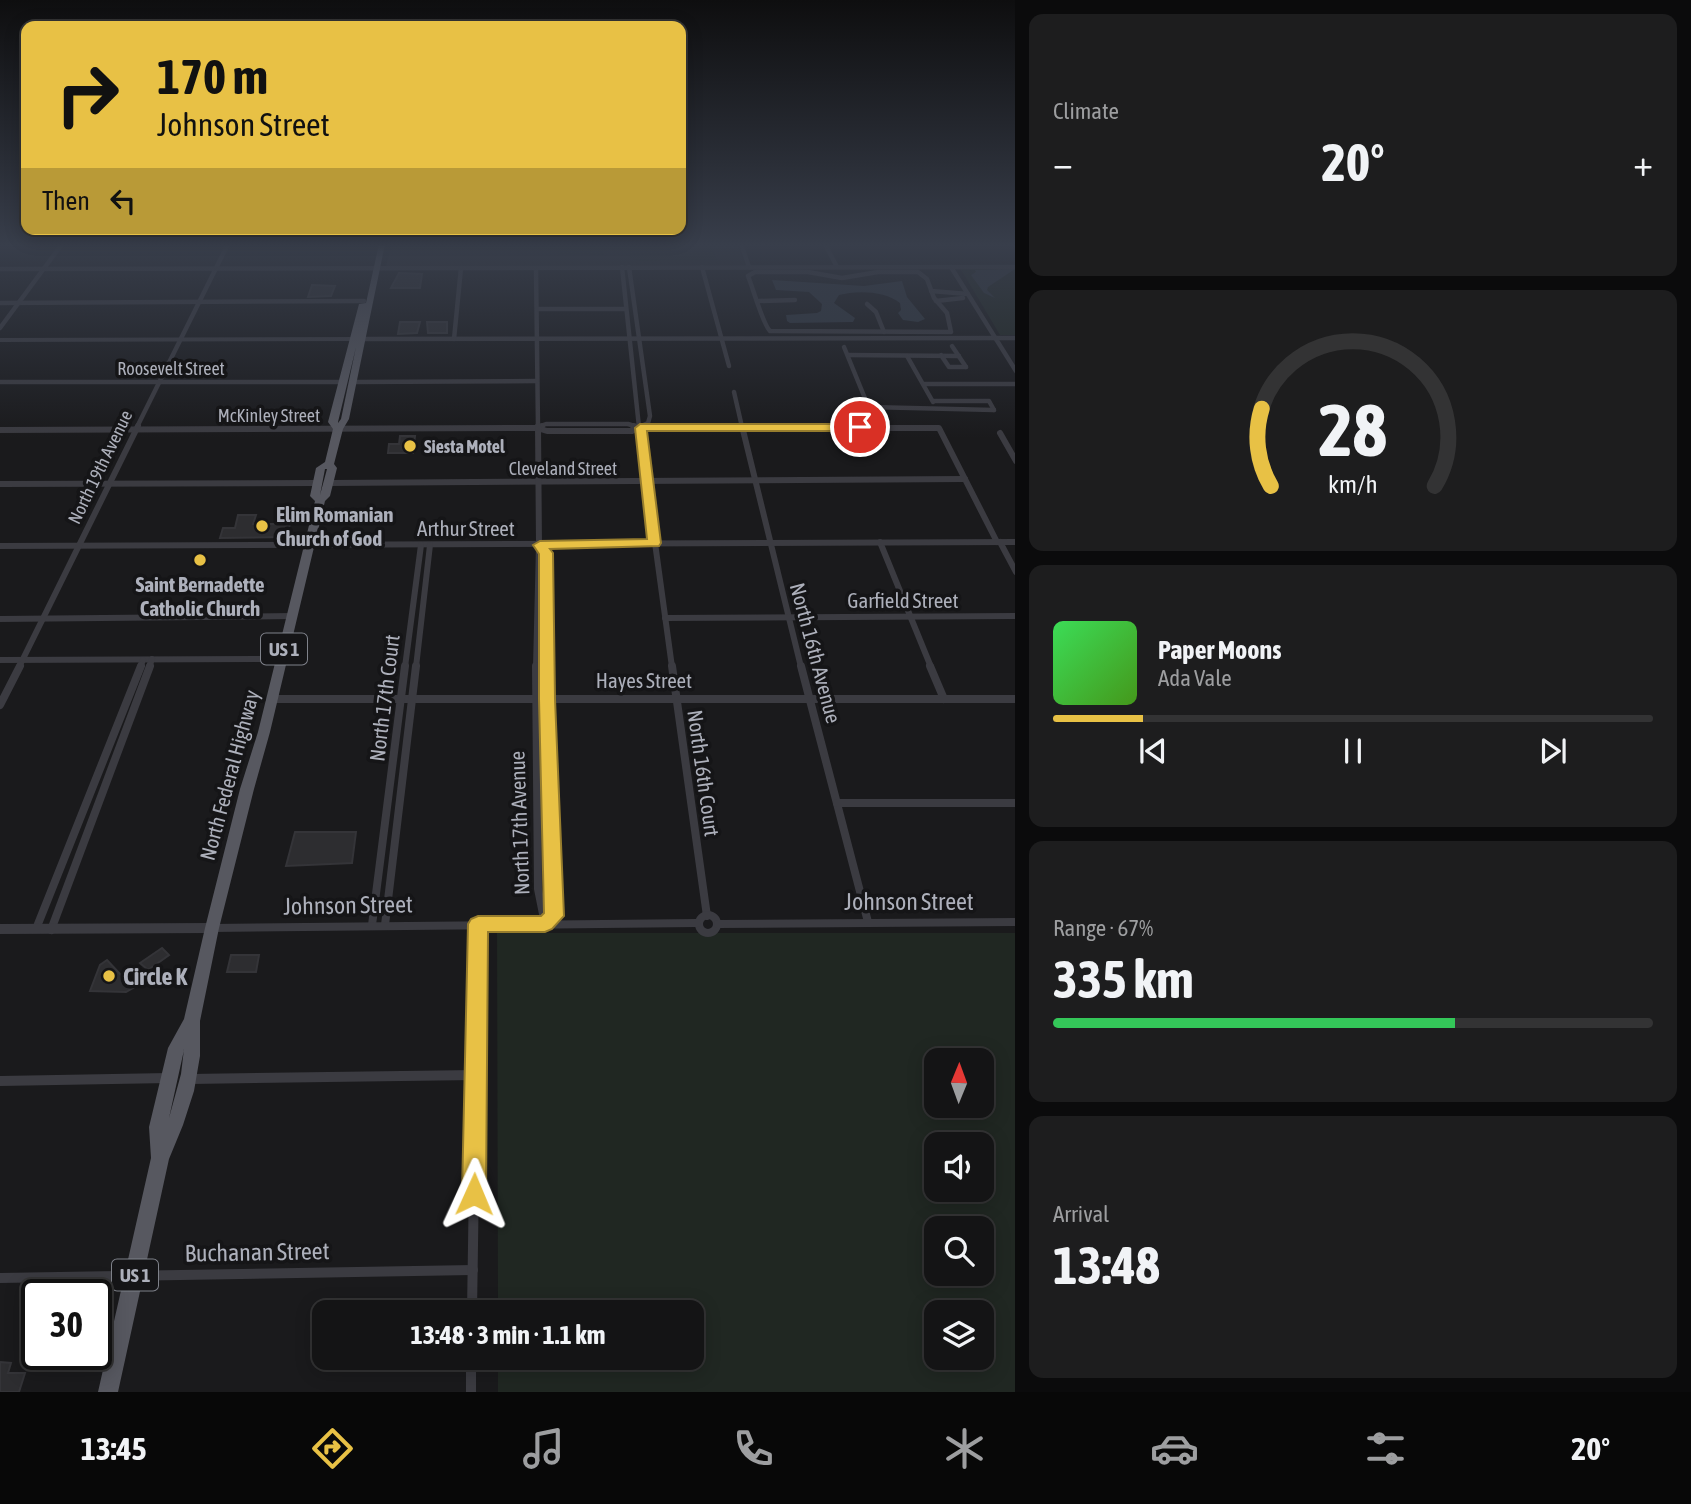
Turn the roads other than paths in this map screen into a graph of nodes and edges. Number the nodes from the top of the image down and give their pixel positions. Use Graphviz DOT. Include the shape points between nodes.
graph roads {
  1 [pos="14,309"];
  2 [pos="196,309"];
  3 [pos="363,309"];
  4 [pos="367,309"];
  5 [pos="457,309"];
  6 [pos="537,309"];
  7 [pos="626,309"];
  8 [pos="635,309"];
  9 [pos="713,309"];
  10 [pos="761,309"];
  11 [pos="873,309"];
  12 [pos="943,309"];
  13 [pos="977,309"];
  14 [pos="0,328"];
  15 [pos="884,332"];
  16 [pos="537,338"];
  17 [pos="630,338"];
  18 [pos="639,338"];
  19 [pos="721,338"];
  20 [pos="995,338"];
  21 [pos="1015,338"];
  22 [pos="357,339"];
  23 [pos="454,339"];
  24 [pos="0,340"];
  25 [pos="181,340"];
  26 [pos="952,345"];
  27 [pos="844,347"];
  28 [pos="848,355"];
  29 [pos="942,355"];
  30 [pos="907,356"];
  31 [pos="959,356"];
  32 [pos="729,366"];
  33 [pos="1015,369"];
  34 [pos="537,381"];
  35 [pos="0,382"];
  36 [pos="159,382"];
  37 [pos="342,382"];
  38 [pos="353,382"];
  39 [pos="924,384"];
  40 [pos="1015,384"];
  41 [pos="734,392"];
  42 [pos="934,403"];
  43 [pos="869,407"];
  44 [pos="873,418"];
  45 [pos="650,419"];
  46 [pos="743,427"];
  47 [pos="537,428"];
  48 [pos="640,428"];
  49 [pos="661,428"];
  50 [pos="136,429"];
  51 [pos="338,429"];
  52 [pos="0,430"];
  53 [pos="1000,433"];
  54 [pos="1015,459"];
  55 [pos="329,464"];
  56 [pos="965,479"];
  57 [pos="538,482"];
  58 [pos="646,482"];
  59 [pos="757,482"];
  60 [pos="323,483"];
  61 [pos="0,484"];
  62 [pos="109,485"];
  63 [pos="320,500"];
  64 [pos="1015,541"];
  65 [pos="880,542"];
  66 [pos="999,542"];
  67 [pos="654,543"];
  68 [pos="769,543"];
  69 [pos="421,545"];
  70 [pos="430,545"];
  71 [pos="540,545"];
  72 [pos="0,546"];
  73 [pos="78,546"];
  74 [pos="310,546"];
  75 [pos="1015,570"];
  76 [pos="293,616"];
  77 [pos="911,617"];
  78 [pos="1015,617"];
  79 [pos="664,618"];
  80 [pos="789,618"];
  81 [pos="0,619"];
  82 [pos="42,619"];
  83 [pos="147,659"];
  84 [pos="282,659"];
  85 [pos="0,660"];
  86 [pos="22,660"];
  87 [pos="676,698"];
  88 [pos="810,698"];
  89 [pos="272,699"];
  90 [pos="401,699"];
  91 [pos="411,699"];
  92 [pos="535,699"];
  93 [pos="547,699"];
  94 [pos="944,699"];
  95 [pos="1015,699"];
  96 [pos="0,704"];
  97 [pos="837,803"];
  98 [pos="1015,803"];
  99 [pos="381,855"];
  100 [pos="393,855"];
  101 [pos="707,916"];
  102 [pos="868,922"];
  103 [pos="1015,922"];
  104 [pos="697,923"];
  105 [pos="478,924"];
  106 [pos="545,924"];
  107 [pos="718,924"];
  108 [pos="372,925"];
  109 [pos="385,925"];
  110 [pos="212,928"];
  111 [pos="0,929"];
  112 [pos="36,929"];
  113 [pos="51,930"];
  114 [pos="192,1021"];
  115 [pos="476,1075"];
  116 [pos="169,1078"];
  117 [pos="187,1079"];
  118 [pos="0,1081"];
  119 [pos="160,1158"];
  120 [pos="473,1270"];
  121 [pos="135,1276"];
  122 [pos="0,1278"];
  123 [pos="472,1300"];
  124 [pos="471,1370"];
  125 [pos="108,1392"];
  126 [pos="471,1392"];
  1 -- 14 [label="street"];
  2 -- 25 [label="street, North 19th Avenue"];
  3 -- 22 [label="main road, US 1"];
  4 -- 22 [label="main road, US 1"];
  5 -- 23 [label="street"];
  6 -- 7 [label="street"];
  6 -- 16 [label="street, North 17th Avenue"];
  7 -- 17 [label="street, North 16th Court"];
  8 -- 18 [label="street"];
  9 -- 19 [label="street"];
  10 -- 15 [label="street" via="770,331"];
  11 -- 15 [label="street"];
  12 -- 15 [label="street" via="951,332"];
  13 -- 20 [label="street"];
  16 -- 17 [label="street"];
  16 -- 23 [label="street"];
  16 -- 34 [label="street, North 17th Avenue"];
  17 -- 18 [label="street"];
  17 -- 48 [label="street, North 16th Court"];
  18 -- 19 [label="street"];
  18 -- 45 [label="street"];
  19 -- 20 [label="street"];
  19 -- 32 [label="street"];
  20 -- 21 [label="street"];
  20 -- 33 [label="street"];
  22 -- 23 [label="street"];
  22 -- 25 [label="street"];
  22 -- 37 [label="main road, US 1"];
  22 -- 38 [label="main road, US 1"];
  24 -- 25 [label="street"];
  25 -- 36 [label="street, North 19th Avenue"];
  26 -- 31 [label="street"];
  27 -- 28 [label="street"];
  28 -- 30 [label="street"];
  28 -- 43 [label="street"];
  29 -- 30 [label="street"];
  29 -- 31 [label="street"];
  29 -- 31 [label="street" via="949,367 966,367"];
  30 -- 39 [label="street"];
  34 -- 38 [label="street"];
  34 -- 47 [label="street, North 17th Avenue"];
  35 -- 36 [label="street, Roosevelt Street"];
  36 -- 37 [label="street, Roosevelt Street"];
  36 -- 50 [label="street, North 19th Avenue"];
  37 -- 51 [label="main road, US 1" via="333,422"];
  38 -- 51 [label="main road, US 1" via="345,419"];
  39 -- 40 [label="street"];
  39 -- 42 [label="street"];
  41 -- 46 [label="street, North 16th Avenue"];
  42 -- 42 [label="street" via="989,401 994,410 953,410"];
  42 -- 43 [label="street"];
  43 -- 44 [label="street"];
  45 -- 48 [label="street"];
  45 -- 49 [label="street"];
  46 -- 49 [label="street, McKinley Street"];
  46 -- 56 [label="street, McKinley Street" via="939,428"];
  46 -- 59 [label="street, North 16th Avenue"];
  47 -- 48 [label="street, McKinley Street"];
  47 -- 51 [label="street, McKinley Street"];
  47 -- 57 [label="street, North 17th Avenue"];
  48 -- 49 [label="street, McKinley Street"];
  48 -- 58 [label="street, North 16th Court"];
  50 -- 51 [label="street, McKinley Street"];
  50 -- 52 [label="street, McKinley Street"];
  50 -- 62 [label="street, North 19th Avenue"];
  51 -- 55 [label="main road, US 1"];
  53 -- 54 [label="street"];
  55 -- 60 [label="main road, US 1" via="332,468"];
  56 -- 59 [label="street, Cleveland Street"];
  56 -- 66 [label="street"];
  57 -- 58 [label="street, Cleveland Street"];
  57 -- 60 [label="street, Cleveland Street"];
  57 -- 71 [label="street, North 17th Avenue"];
  58 -- 59 [label="street, Cleveland Street"];
  58 -- 67 [label="street, North 16th Court"];
  59 -- 68 [label="street, North 16th Avenue"];
  60 -- 62 [label="street, Cleveland Street"];
  60 -- 63 [label="main road, US 1" via="325,496"];
  61 -- 62 [label="street, Cleveland Street"];
  62 -- 73 [label="street, North 19th Avenue"];
  63 -- 74 [label="main road, North Federal Highway / US 1"];
  64 -- 66 [label="street, Arthur Street"];
  65 -- 66 [label="street, Arthur Street"];
  65 -- 68 [label="street, Arthur Street"];
  65 -- 77 [label="street"];
  66 -- 75 [label="street"];
  67 -- 68 [label="street, Arthur Street"];
  67 -- 71 [label="street, Arthur Street"];
  67 -- 79 [label="street, North 16th Court"];
  68 -- 80 [label="street, North 16th Avenue"];
  69 -- 70 [label="street, Arthur Street"];
  69 -- 74 [label="street, Arthur Street"];
  69 -- 90 [label="street, North 17th Court"];
  70 -- 71 [label="street, Arthur Street"];
  70 -- 91 [label="street, North 17th Court"];
  71 -- 92 [label="street, North 17th Avenue"];
  71 -- 93 [label="street, North 17th Avenue" via="546,553"];
  72 -- 73 [label="street, Arthur Street"];
  73 -- 74 [label="street, Arthur Street"];
  73 -- 82 [label="street, North 19th Avenue"];
  74 -- 76 [label="main road, North Federal Highway / US 1"];
  76 -- 82 [label="street"];
  76 -- 84 [label="main road, North Federal Highway / US 1"];
  77 -- 78 [label="street, Garfield Street"];
  77 -- 80 [label="street, Garfield Street"];
  77 -- 94 [label="street"];
  79 -- 80 [label="street, Garfield Street"];
  79 -- 87 [label="street, North 16th Court"];
  80 -- 88 [label="street, North 16th Avenue"];
  81 -- 82 [label="street"];
  82 -- 86 [label="street, North 19th Avenue"];
  83 -- 84 [label="street"];
  83 -- 86 [label="street"];
  83 -- 112 [label="street"];
  83 -- 113 [label="street"];
  84 -- 89 [label="main road, North Federal Highway / US 1"];
  85 -- 86 [label="street"];
  86 -- 96 [label="street, North 19th Avenue"];
  87 -- 88 [label="street, Hayes Street"];
  87 -- 93 [label="street, Hayes Street"];
  87 -- 101 [label="street, North 16th Court"];
  88 -- 94 [label="street, Hayes Street"];
  88 -- 97 [label="street, North 16th Avenue"];
  89 -- 90 [label="street, Hayes Street"];
  89 -- 110 [label="main road, North Federal Highway / US 1"];
  90 -- 91 [label="street, Hayes Street"];
  90 -- 99 [label="street, North 17th Court"];
  91 -- 92 [label="street, Hayes Street"];
  91 -- 100 [label="street, North 17th Court"];
  92 -- 93 [label="street, Hayes Street"];
  92 -- 106 [label="street, North 17th Avenue" via="538,889"];
  93 -- 106 [label="street, North 17th Avenue" via="554,916"];
  94 -- 95 [label="street, Hayes Street"];
  97 -- 98 [label="street"];
  97 -- 102 [label="street, North 16th Avenue"];
  99 -- 100 [label="street"];
  99 -- 108 [label="street, North 17th Court"];
  100 -- 109 [label="street, North 17th Court"];
  101 -- 104 [label="street"];
  101 -- 107 [label="street"];
  102 -- 103 [label="street, Johnson Street"];
  102 -- 107 [label="street, Johnson Street"];
  104 -- 106 [label="street, Johnson Street"];
  104 -- 107 [label="street" via="709,932"];
  105 -- 106 [label="street, Johnson Street"];
  105 -- 109 [label="street, Johnson Street"];
  105 -- 115 [label="street"];
  108 -- 109 [label="street, Johnson Street"];
  108 -- 110 [label="street, Johnson Street"];
  110 -- 113 [label="street, Johnson Street"];
  110 -- 114 [label="main road, North Federal Highway / US 1"];
  111 -- 112 [label="street, Johnson Street"];
  112 -- 113 [label="street, Johnson Street"];
  114 -- 116 [label="main road, North Federal Highway / US 1" via="176,1048"];
  114 -- 117 [label="main road, North Federal Highway / US 1" via="195,1048"];
  115 -- 117 [label="street"];
  115 -- 120 [label="street"];
  116 -- 118 [label="street"];
  116 -- 119 [label="main road, North Federal Highway / US 1" via="158,1127"];
  117 -- 119 [label="main road, North Federal Highway / US 1" via="177,1125"];
  119 -- 121 [label="main road, North Federal Highway / US 1"];
  120 -- 121 [label="street, Buchanan Street"];
  120 -- 123 [label="street"];
  121 -- 122 [label="street, Buchanan Street"];
  121 -- 125 [label="main road, North Federal Highway / US 1"];
  124 -- 126 [label="street"];
}
